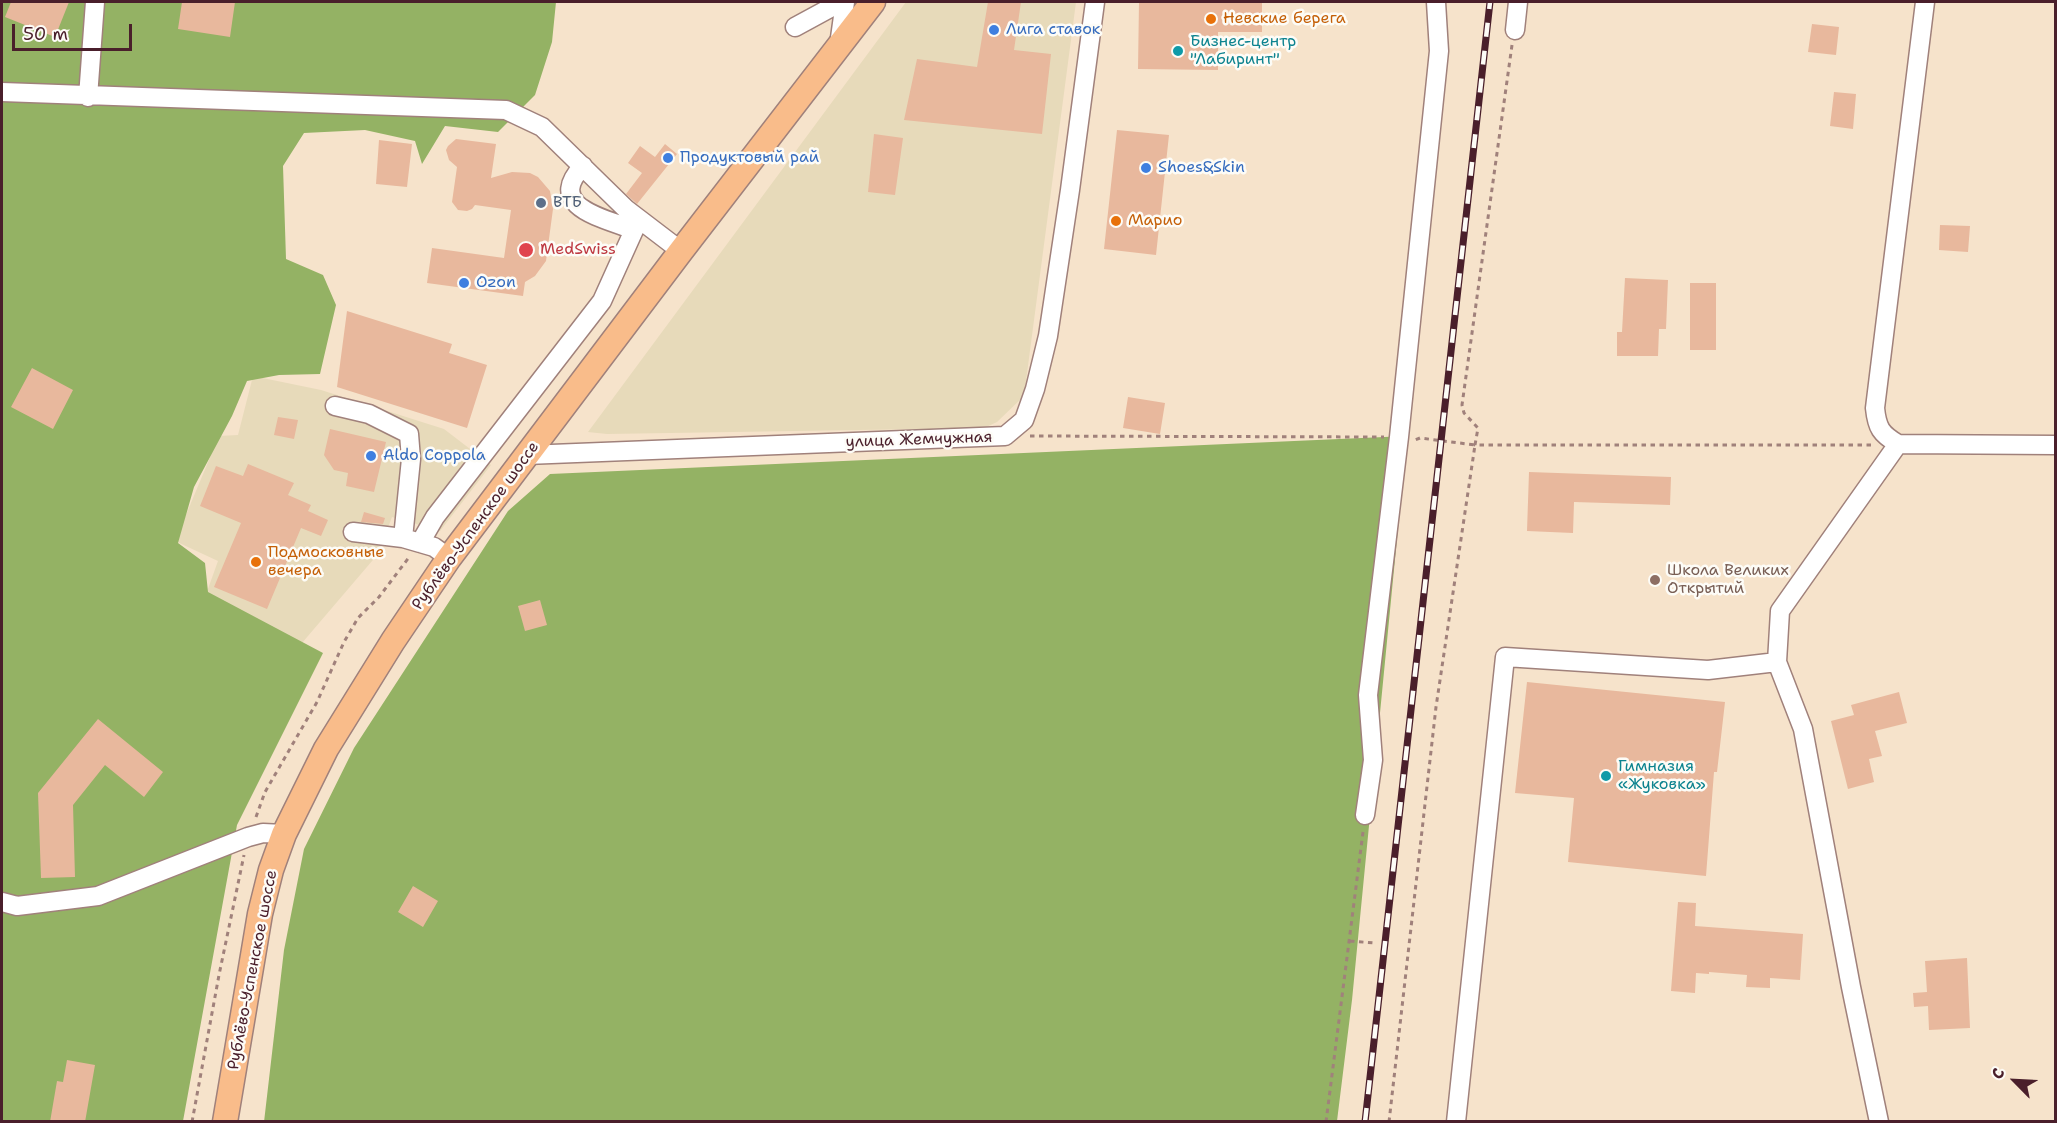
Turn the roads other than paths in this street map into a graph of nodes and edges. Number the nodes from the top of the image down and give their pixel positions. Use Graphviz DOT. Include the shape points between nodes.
graph roads {
  1 [pos="95,2"];
  2 [pos="843,2"];
  3 [pos="873,2"];
  4 [pos="1095,2"];
  5 [pos="1436,2"];
  6 [pos="1518,2"];
  7 [pos="1926,2"];
  8 [pos="795,27"];
  9 [pos="1515,30"];
  10 [pos="839,45"];
  11 [pos="2,92"];
  12 [pos="88,97"];
  13 [pos="583,166"];
  14 [pos="636,225"];
  15 [pos="681,251"];
  16 [pos="335,406"];
  17 [pos="1898,444"];
  18 [pos="2055,445"];
  19 [pos="526,455"];
  20 [pos="353,532"];
  21 [pos="412,540"];
  22 [pos="449,558"];
  23 [pos="1777,662"];
  24 [pos="1365,815"];
  25 [pos="284,834"];
  26 [pos="2,902"];
  27 [pos="225,1122"];
  28 [pos="1456,1122"];
  29 [pos="1879,1122"];
  1 -- 12 [label="street"];
  2 -- 8 [label="street"];
  2 -- 10 [label="street"];
  3 -- 10 [label="main road, Рублёво-Успенское шоссе"];
  4 -- 19 [label="street, улица Жемчужная" via="1048,336 1024,420 1005,436"];
  5 -- 24 [label="street" via="1439,51 1368,695 1373,760"];
  6 -- 9 [label="street"];
  7 -- 17 [label="street" via="1875,408 1876,422 1884,436"];
  10 -- 15 [label="main road, Рублёво-Успенское шоссе"];
  11 -- 12 [label="street"];
  12 -- 13 [label="street" via="506,110 542,127"];
  13 -- 14 [label="street" via="626,209"];
  13 -- 14 [label="street" via="569,186 572,200 586,210"];
  14 -- 15 [label="street"];
  14 -- 21 [label="street" via="602,301 435,517"];
  15 -- 19 [label="main road, Рублёво-Успенское шоссе"];
  16 -- 21 [label="street" via="369,414 409,434"];
  17 -- 18 [label="street"];
  17 -- 23 [label="street" via="1780,611"];
  19 -- 22 [label="main road, Рублёво-Успенское шоссе"];
  20 -- 21 [label="street"];
  21 -- 22 [label="street" via="434,547"];
  22 -- 25 [label="main road, Рублёво-Успенское шоссе" via="326,749"];
  23 -- 28 [label="street" via="1708,670 1505,657"];
  23 -- 29 [label="street" via="1803,729"];
  25 -- 26 [label="street" via="248,837 98,897 17,906"];
  25 -- 27 [label="main road, Рублёво-Успенское шоссе" via="260,914"];
}
